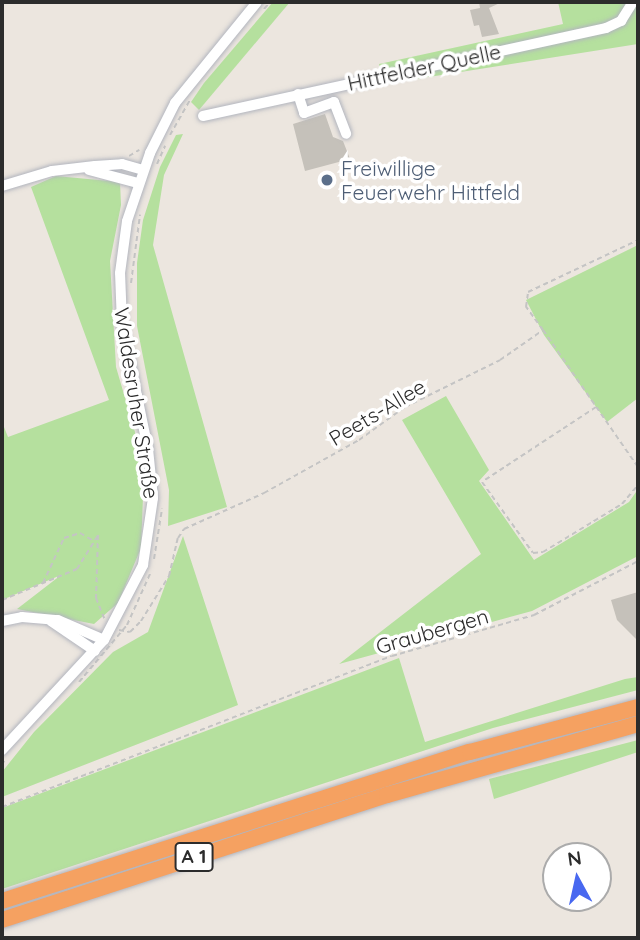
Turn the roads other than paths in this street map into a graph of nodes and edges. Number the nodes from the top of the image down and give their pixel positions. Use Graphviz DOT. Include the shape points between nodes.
graph roads {
  1 [pos="257,2"];
  2 [pos="633,2"];
  3 [pos="298,94"];
  4 [pos="204,116"];
  5 [pos="345,134"];
  6 [pos="83,169"];
  7 [pos="148,171"];
  8 [pos="138,183"];
  9 [pos="2,186"];
  10 [pos="49,620"];
  11 [pos="2,621"];
  12 [pos="104,640"];
  13 [pos="95,651"];
  14 [pos="638,707"];
  15 [pos="638,723"];
  16 [pos="6,751"];
  17 [pos="2,901"];
  18 [pos="2,920"];
  1 -- 7 [label="street, Waldesruher Straße" via="175,103"];
  2 -- 3 [label="street, Hittfelder Quelle" via="621,21 606,29"];
  3 -- 4 [label="street, Hittfelder Quelle"];
  3 -- 5 [label="street" via="304,113 334,102"];
  6 -- 7 [label="street" via="117,164"];
  6 -- 8 [label="street"];
  6 -- 9 [label="street" via="52,171"];
  7 -- 8 [label="street, Waldesruher Straße"];
  8 -- 12 [label="street, Waldesruher Straße" via="123,246 121,303 152,475 153,518 134,589"];
  10 -- 11 [label="street"];
  10 -- 12 [label="street" via="68,622"];
  10 -- 13 [label="street"];
  12 -- 13 [label="street, Waldesruher Straße"];
  13 -- 16 [label="street, Waldesruher Straße"];
  14 -- 17 [label="highway, A 1" via="470,752"];
  15 -- 18 [label="highway, A 1" via="387,794"];
}
